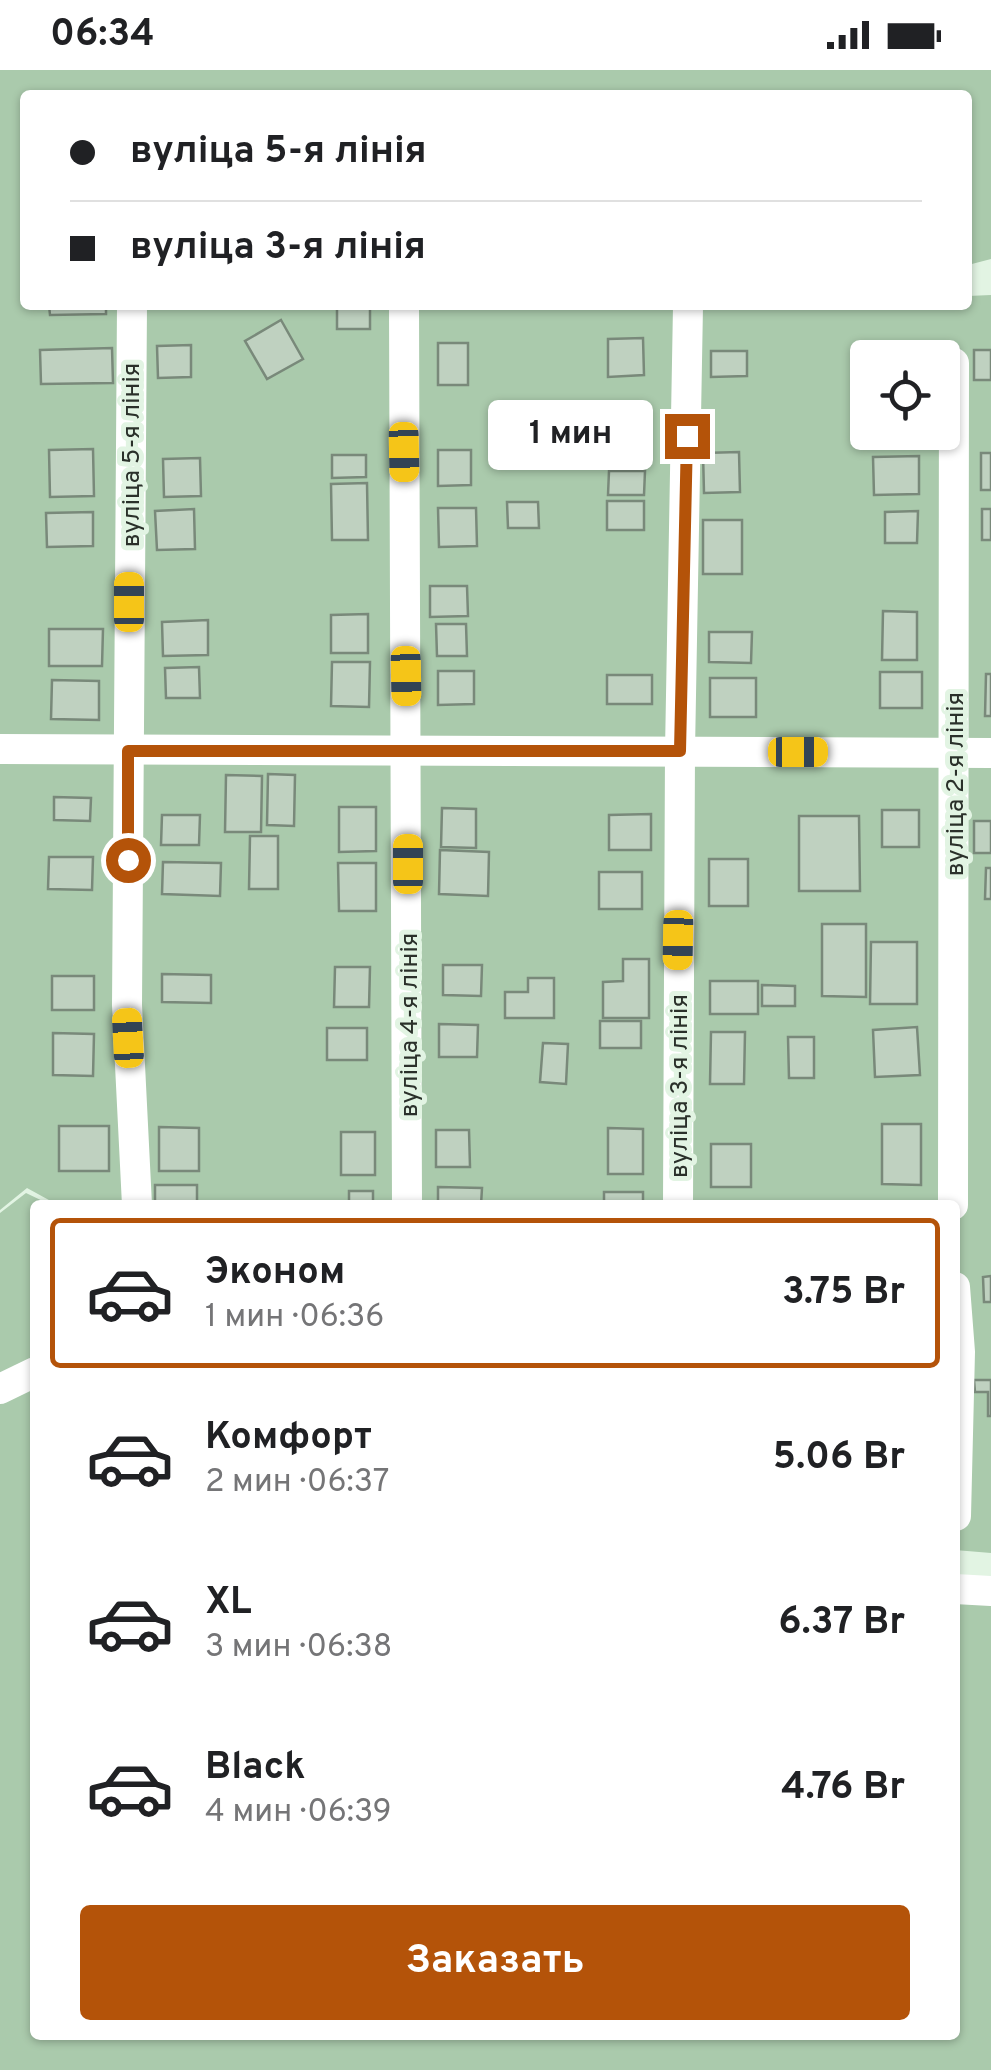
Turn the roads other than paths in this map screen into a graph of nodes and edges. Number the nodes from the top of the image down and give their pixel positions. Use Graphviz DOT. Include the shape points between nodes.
graph roads {
  1 [pos="132,310"];
  2 [pos="404,310"];
  3 [pos="688,310"];
  4 [pos="954,450"];
  5 [pos="0,749"];
  6 [pos="407,750"];
  7 [pos="128,751"];
  8 [pos="680,751"];
  9 [pos="955,752"];
  10 [pos="991,752"];
  11 [pos="137,1200"];
  12 [pos="407,1200"];
  13 [pos="678,1200"];
  14 [pos="953,1200"];
  15 [pos="30,1374"];
  16 [pos="0,1389"];
  17 [pos="960,1590"];
  18 [pos="991,1591"];
  1 -- 7 [label="street, вуліца 5-я лінія"];
  2 -- 6 [label="street, вуліца 4-я лінія"];
  3 -- 8 [label="street, вуліца 3-я лінія"];
  4 -- 9 [label="street, вуліца 2-я лінія"];
  5 -- 7 [label="street"];
  6 -- 7 [label="street"];
  6 -- 8 [label="street"];
  6 -- 12 [label="street, вуліца 4-я лінія"];
  7 -- 11 [label="street, вуліца 5-я лінія" via="127,1005"];
  8 -- 9 [label="street"];
  8 -- 13 [label="street, вуліца 3-я лінія"];
  9 -- 10 [label="street"];
  9 -- 14 [label="street, вуліца 2-я лінія"];
  15 -- 16 [label="street"];
  17 -- 18 [label="street"];
}
